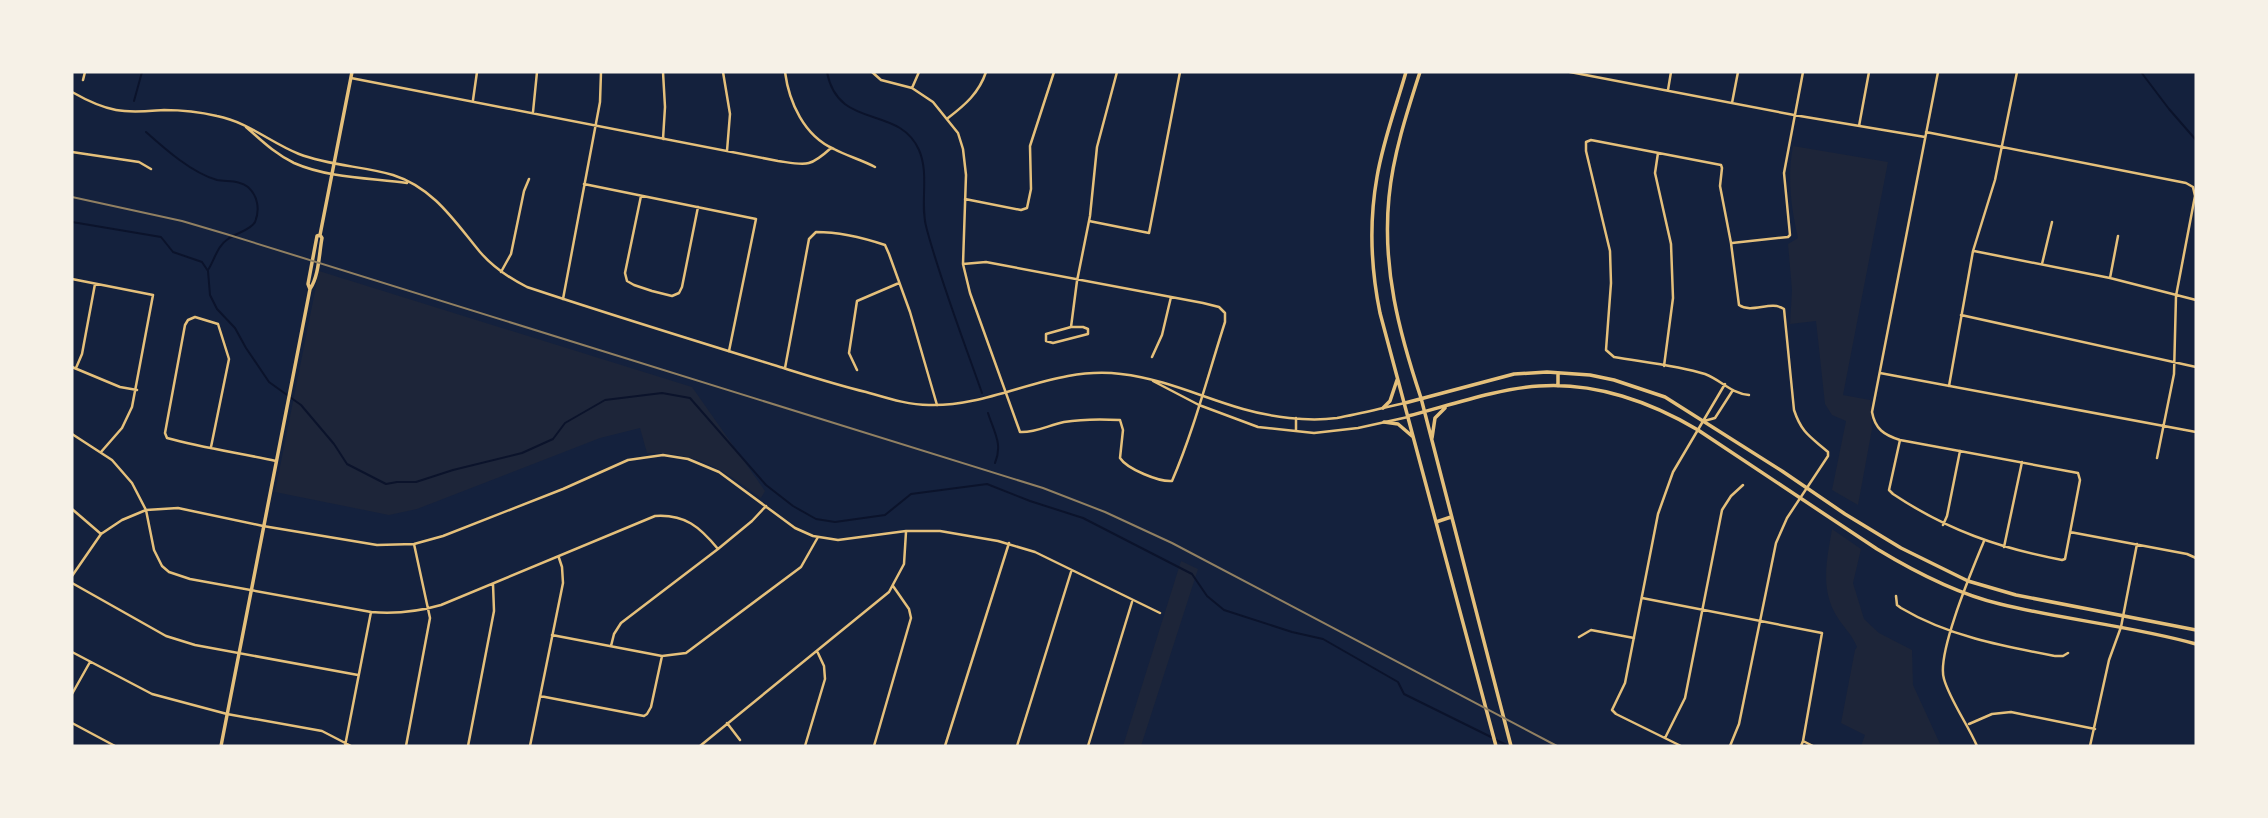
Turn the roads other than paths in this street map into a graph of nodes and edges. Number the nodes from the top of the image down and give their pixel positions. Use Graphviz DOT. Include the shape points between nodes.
graph roads {
  1 [pos="85,72"];
  2 [pos="352,72"];
  3 [pos="477,72"];
  4 [pos="537,72"];
  5 [pos="601,72"];
  6 [pos="663,72"];
  7 [pos="723,72"];
  8 [pos="785,72"];
  9 [pos="873,72"];
  10 [pos="919,72"];
  11 [pos="986,72"];
  12 [pos="1054,72"];
  13 [pos="1117,72"];
  14 [pos="1180,72"];
  15 [pos="1406,72"];
  16 [pos="1420,72"];
  17 [pos="1570,72"];
  18 [pos="1606,72"];
  19 [pos="1671,72"];
  20 [pos="1738,72"];
  21 [pos="1803,72"];
  22 [pos="1870,72"];
  23 [pos="1938,72"];
  24 [pos="2017,72"];
  25 [pos="351,78"];
  26 [pos="1604,78"];
  27 [pos="83,80"];
  28 [pos="912,88"];
  29 [pos="1668,90"];
  30 [pos="72,92"];
  31 [pos="473,101"];
  32 [pos="1732,103"];
  33 [pos="533,113"];
  34 [pos="1794,115"];
  35 [pos="948,118"];
  36 [pos="243,123"];
  37 [pos="596,125"];
  38 [pos="1859,126"];
  39 [pos="1926,132"];
  40 [pos="1925,137"];
  41 [pos="663,139"];
  42 [pos="831,148"];
  43 [pos="2002,148"];
  44 [pos="727,151"];
  45 [pos="72,152"];
  46 [pos="1658,153"];
  47 [pos="334,164"];
  48 [pos="875,167"];
  49 [pos="151,169"];
  50 [pos="332,173"];
  51 [pos="529,179"];
  52 [pos="410,183"];
  53 [pos="584,184"];
  54 [pos="2196,192"];
  55 [pos="641,196"];
  56 [pos="965,199"];
  57 [pos="698,207"];
  58 [pos="1089,221"];
  59 [pos="2052,222"];
  60 [pos="2118,236"];
  61 [pos="1731,243"];
  62 [pos="1973,250"];
  63 [pos="963,264"];
  64 [pos="2042,264"];
  65 [pos="501,272"];
  66 [pos="2110,278"];
  67 [pos="72,279"];
  68 [pos="1077,281"];
  69 [pos="899,283"];
  70 [pos="95,284"];
  71 [pos="2176,296"];
  72 [pos="1171,297"];
  73 [pos="563,299"];
  74 [pos="2196,300"];
  75 [pos="1961,315"];
  76 [pos="1072,327"];
  77 [pos="729,351"];
  78 [pos="1152,357"];
  79 [pos="2175,363"];
  80 [pos="1664,366"];
  81 [pos="2196,367"];
  82 [pos="74,368"];
  83 [pos="785,369"];
  84 [pos="857,370"];
  85 [pos="1558,373"];
  86 [pos="1880,373"];
  87 [pos="1147,378"];
  88 [pos="1398,378"];
  89 [pos="1725,384"];
  90 [pos="1558,386"];
  91 [pos="1949,386"];
  92 [pos="136,390"];
  93 [pos="1733,390"];
  94 [pos="1004,392"];
  95 [pos="1749,395"];
  96 [pos="1202,396"];
  97 [pos="1421,398"];
  98 [pos="1405,403"];
  99 [pos="937,405"];
  100 [pos="1199,405"];
  101 [pos="1448,406"];
  102 [pos="1383,408"];
  103 [pos="1424,412"];
  104 [pos="1408,416"];
  105 [pos="1296,418"];
  106 [pos="1704,421"];
  107 [pos="1384,422"];
  108 [pos="2164,427"];
  109 [pos="1698,430"];
  110 [pos="1296,431"];
  111 [pos="2196,432"];
  112 [pos="72,434"];
  113 [pos="1415,440"];
  114 [pos="1431,440"];
  115 [pos="1900,440"];
  116 [pos="211,447"];
  117 [pos="1960,451"];
  118 [pos="101,452"];
  119 [pos="2157,458"];
  120 [pos="276,461"];
  121 [pos="2022,462"];
  122 [pos="1743,485"];
  123 [pos="1807,487"];
  124 [pos="1800,497"];
  125 [pos="766,506"];
  126 [pos="72,509"];
  127 [pos="146,510"];
  128 [pos="1451,517"];
  129 [pos="1436,522"];
  130 [pos="1943,525"];
  131 [pos="263,526"];
  132 [pos="906,531"];
  133 [pos="2070,532"];
  134 [pos="101,534"];
  135 [pos="818,537"];
  136 [pos="1984,541"];
  137 [pos="1009,543"];
  138 [pos="414,544"];
  139 [pos="2137,544"];
  140 [pos="2004,547"];
  141 [pos="718,549"];
  142 [pos="558,557"];
  143 [pos="2196,558"];
  144 [pos="1072,572"];
  145 [pos="72,576"];
  146 [pos="1968,581"];
  147 [pos="72,583"];
  148 [pos="493,584"];
  149 [pos="893,586"];
  150 [pos="251,589"];
  151 [pos="1964,592"];
  152 [pos="1896,596"];
  153 [pos="1642,598"];
  154 [pos="1132,601"];
  155 [pos="429,609"];
  156 [pos="1702,610"];
  157 [pos="371,612"];
  158 [pos="1160,613"];
  159 [pos="2123,615"];
  160 [pos="1762,621"];
  161 [pos="2121,627"];
  162 [pos="2196,630"];
  163 [pos="1951,631"];
  164 [pos="552,635"];
  165 [pos="1579,637"];
  166 [pos="1634,638"];
  167 [pos="2196,644"];
  168 [pos="611,646"];
  169 [pos="817,651"];
  170 [pos="72,652"];
  171 [pos="239,652"];
  172 [pos="2068,653"];
  173 [pos="662,656"];
  174 [pos="90,662"];
  175 [pos="358,675"];
  176 [pos="72,694"];
  177 [pos="540,696"];
  178 [pos="227,714"];
  179 [pos="72,723"];
  180 [pos="727,723"];
  181 [pos="1968,725"];
  182 [pos="2095,729"];
  183 [pos="1665,738"];
  184 [pos="740,740"];
  185 [pos="1803,741"];
  186 [pos="345,745"];
  187 [pos="114,746"];
  188 [pos="221,746"];
  189 [pos="351,746"];
  190 [pos="406,746"];
  191 [pos="468,746"];
  192 [pos="530,746"];
  193 [pos="700,746"];
  194 [pos="805,746"];
  195 [pos="874,746"];
  196 [pos="945,746"];
  197 [pos="1017,746"];
  198 [pos="1088,746"];
  199 [pos="1496,746"];
  200 [pos="1511,746"];
  201 [pos="1681,746"];
  202 [pos="1730,746"];
  203 [pos="1801,746"];
  204 [pos="1813,746"];
  205 [pos="1978,746"];
  206 [pos="2090,746"];
  1 -- 27 [label="street"];
  2 -- 25 [label="main road"];
  3 -- 31 [label="street"];
  4 -- 33 [label="street"];
  5 -- 37 [label="street"];
  6 -- 41 [label="street"];
  7 -- 44 [label="street" via="730,114"];
  8 -- 42 [label="street" via="794,106 806,125"];
  9 -- 28 [label="street" via="881,80"];
  10 -- 28 [label="street"];
  11 -- 35 [label="street" via="969,101"];
  12 -- 56 [label="street" via="1030,146 1027,207 1021,210"];
  13 -- 58 [label="street" via="1097,147"];
  14 -- 58 [label="street" via="1149,233"];
  15 -- 88 [label="main road" via="1382,153 1373,209 1378,301"];
  16 -- 97 [label="main road" via="1398,147 1389,197 1388,247 1393,302"];
  17 -- 26 [label="street"];
  18 -- 26 [label="street"];
  19 -- 29 [label="street"];
  20 -- 32 [label="street"];
  21 -- 34 [label="street"];
  22 -- 38 [label="street"];
  23 -- 39 [label="street"];
  24 -- 43 [label="street"];
  25 -- 31 [label="street"];
  25 -- 47 [label="main road"];
  26 -- 29 [label="street"];
  28 -- 35 [label="street"];
  29 -- 32 [label="street"];
  30 -- 36 [label="street" via="118,111 190,112"];
  31 -- 33 [label="street"];
  32 -- 34 [label="street"];
  33 -- 37 [label="street"];
  34 -- 38 [label="street"];
  34 -- 61 [label="street" via="1784,173 1790,235"];
  35 -- 56 [label="street" via="963,149"];
  36 -- 47 [label="street" via="296,153"];
  36 -- 50 [label="street" via="268,147 293,162"];
  37 -- 41 [label="street"];
  37 -- 53 [label="street"];
  38 -- 40 [label="street"];
  39 -- 40 [label="street"];
  39 -- 43 [label="street"];
  40 -- 86 [label="street"];
  41 -- 44 [label="street"];
  42 -- 44 [label="street" via="804,165"];
  42 -- 48 [label="street"];
  43 -- 54 [label="street" via="2186,183"];
  43 -- 62 [label="street"];
  45 -- 49 [label="street" via="139,162"];
  46 -- 61 [label="street" via="1721,165 1720,186"];
  46 -- 80 [label="street" via="1655,173 1671,244 1673,298"];
  46 -- 80 [label="street" via="1586,142 1610,251 1606,350 1614,357"];
  47 -- 50 [label="main road"];
  47 -- 52 [label="street"];
  50 -- 52 [label="street"];
  50 -- 120 [label="main road"];
  51 -- 65 [label="street" via="511,254"];
  52 -- 65 [label="street" via="448,211"];
  53 -- 55 [label="street"];
  53 -- 73 [label="street"];
  54 -- 71 [label="street"];
  55 -- 57 [label="street"];
  55 -- 57 [label="street" via="627,281 672,296 682,287"];
  56 -- 63 [label="street"];
  57 -- 77 [label="street" via="756,219"];
  58 -- 68 [label="street"];
  59 -- 64 [label="street"];
  60 -- 66 [label="street"];
  61 -- 123 [label="street" via="1738,304 1784,309 1794,410 1799,426 1829,454"];
  62 -- 64 [label="street"];
  62 -- 75 [label="street"];
  63 -- 68 [label="street" via="986,262"];
  63 -- 94 [label="street"];
  64 -- 66 [label="street"];
  65 -- 73 [label="street"];
  66 -- 71 [label="street"];
  67 -- 70 [label="street"];
  68 -- 72 [label="street"];
  68 -- 76 [label="street"];
  69 -- 83 [label="street" via="885,245 816,232 809,239"];
  69 -- 84 [label="street" via="857,301 849,353"];
  69 -- 99 [label="street"];
  70 -- 82 [label="street" via="82,354"];
  70 -- 92 [label="street" via="153,295"];
  71 -- 74 [label="street"];
  71 -- 79 [label="street"];
  72 -- 78 [label="street"];
  72 -- 96 [label="street" via="1219,307 1225,313"];
  73 -- 77 [label="street"];
  75 -- 79 [label="street"];
  75 -- 91 [label="street"];
  76 -- 76 [label="street" via="1046,334 1046,341 1088,334 1088,329"];
  77 -- 83 [label="street"];
  79 -- 81 [label="street"];
  79 -- 108 [label="street"];
  80 -- 89 [label="street" via="1702,373"];
  82 -- 92 [label="street"];
  83 -- 99 [label="street" via="900,402"];
  85 -- 90 [label="main road"];
  85 -- 97 [label="main road" via="1514,374"];
  85 -- 106 [label="main road" via="1590,375 1638,387"];
  86 -- 91 [label="street"];
  86 -- 115 [label="street" via="1873,421 1886,435"];
  87 -- 94 [label="street" via="1088,372"];
  87 -- 96 [label="street"];
  87 -- 100 [label="street"];
  88 -- 98 [label="main road"];
  88 -- 102 [label="main road"];
  89 -- 93 [label="street"];
  89 -- 106 [label="street"];
  90 -- 101 [label="main road" via="1516,389"];
  90 -- 109 [label="main road" via="1632,398"];
  91 -- 108 [label="street"];
  92 -- 118 [label="street" via="122,428"];
  93 -- 95 [label="street"];
  93 -- 106 [label="street" via="1715,418"];
  94 -- 99 [label="street"];
  94 -- 100 [label="street" via="1020,432 1064,422 1120,421 1124,465 1161,482 1172,481"];
  96 -- 100 [label="street"];
  96 -- 105 [label="street" via="1246,410"];
  97 -- 98 [label="main road"];
  97 -- 103 [label="main road"];
  98 -- 102 [label="street"];
  98 -- 104 [label="main road"];
  100 -- 110 [label="street" via="1258,427"];
  101 -- 103 [label="main road"];
  101 -- 114 [label="main road" via="1435,418"];
  102 -- 105 [label="street" via="1335,418"];
  103 -- 104 [label="main road"];
  103 -- 114 [label="main road"];
  104 -- 107 [label="street"];
  104 -- 113 [label="main road"];
  105 -- 110 [label="street"];
  106 -- 109 [label="street"];
  106 -- 123 [label="main road"];
  107 -- 110 [label="street" via="1314,433"];
  107 -- 113 [label="main road" via="1398,425"];
  108 -- 111 [label="street"];
  108 -- 119 [label="street"];
  109 -- 124 [label="main road"];
  109 -- 153 [label="street" via="1665,491"];
  112 -- 118 [label="street"];
  113 -- 129 [label="main road"];
  114 -- 128 [label="main road"];
  115 -- 117 [label="street"];
  115 -- 130 [label="street" via="1889,490"];
  116 -- 116 [label="street" via="167,438 165,433 185,325 191,317 218,324 229,359"];
  116 -- 120 [label="street"];
  117 -- 121 [label="street"];
  117 -- 130 [label="street"];
  118 -- 127 [label="street" via="132,483"];
  120 -- 131 [label="main road"];
  121 -- 133 [label="street" via="2078,473"];
  121 -- 140 [label="street"];
  122 -- 156 [label="street" via="1722,510"];
  123 -- 124 [label="street"];
  123 -- 146 [label="main road" via="1901,548"];
  124 -- 151 [label="main road" via="1899,563"];
  124 -- 160 [label="street" via="1776,543"];
  125 -- 135 [label="street" via="795,528"];
  125 -- 138 [label="street" via="701,464 651,456 628,460"];
  125 -- 141 [label="street"];
  126 -- 134 [label="street"];
  127 -- 131 [label="street" via="178,508"];
  127 -- 134 [label="street"];
  127 -- 150 [label="street" via="157,558 169,572"];
  128 -- 129 [label="main road"];
  128 -- 200 [label="main road"];
  129 -- 199 [label="main road"];
  130 -- 136 [label="street"];
  131 -- 138 [label="street" via="377,545"];
  131 -- 150 [label="main road"];
  132 -- 135 [label="street" via="838,540"];
  132 -- 137 [label="street" via="940,531"];
  132 -- 149 [label="street" via="904,564"];
  133 -- 139 [label="street"];
  133 -- 140 [label="street" via="2062,561"];
  134 -- 145 [label="street"];
  135 -- 173 [label="street" via="805,562 793,573 694,648"];
  136 -- 140 [label="street"];
  136 -- 146 [label="street"];
  137 -- 144 [label="street"];
  137 -- 196 [label="street"];
  138 -- 155 [label="street"];
  139 -- 143 [label="street"];
  139 -- 159 [label="street"];
  141 -- 142 [label="street" via="698,527 662,516"];
  141 -- 168 [label="street" via="621,623"];
  142 -- 148 [label="street"];
  142 -- 164 [label="street" via="563,583"];
  144 -- 154 [label="street"];
  144 -- 197 [label="street"];
  146 -- 151 [label="street"];
  146 -- 159 [label="main road"];
  147 -- 171 [label="street" via="166,636"];
  148 -- 155 [label="street"];
  148 -- 191 [label="street" via="494,611"];
  149 -- 169 [label="street"];
  149 -- 195 [label="street" via="911,618"];
  150 -- 157 [label="street"];
  150 -- 171 [label="main road"];
  151 -- 161 [label="main road" via="2000,604"];
  151 -- 163 [label="street"];
  152 -- 163 [label="street" via="1900,608"];
  153 -- 156 [label="street"];
  153 -- 166 [label="street"];
  154 -- 158 [label="street"];
  154 -- 198 [label="street"];
  155 -- 157 [label="street"];
  155 -- 190 [label="street" via="429,632"];
  156 -- 160 [label="street"];
  156 -- 183 [label="street" via="1685,698"];
  157 -- 175 [label="street"];
  159 -- 161 [label="street"];
  159 -- 162 [label="main road"];
  160 -- 185 [label="street" via="1822,633"];
  160 -- 202 [label="street"];
  161 -- 167 [label="main road"];
  161 -- 182 [label="street"];
  163 -- 172 [label="street" via="2055,656"];
  163 -- 181 [label="street" via="1943,655 1944,679"];
  164 -- 168 [label="street"];
  164 -- 177 [label="street"];
  165 -- 166 [label="street" via="1591,630"];
  166 -- 183 [label="street" via="1625,684 1612,710"];
  168 -- 173 [label="street"];
  169 -- 180 [label="street"];
  169 -- 194 [label="street" via="825,679"];
  170 -- 174 [label="street"];
  171 -- 175 [label="street"];
  171 -- 178 [label="main road"];
  173 -- 177 [label="street" via="651,707 644,716"];
  174 -- 176 [label="street"];
  174 -- 178 [label="street" via="152,694"];
  175 -- 186 [label="street"];
  177 -- 192 [label="street"];
  178 -- 186 [label="street" via="322,731"];
  178 -- 188 [label="main road"];
  179 -- 187 [label="street"];
  180 -- 184 [label="street"];
  180 -- 193 [label="street"];
  181 -- 182 [label="street" via="1992,714 2011,712"];
  181 -- 205 [label="street"];
  182 -- 206 [label="street"];
  183 -- 201 [label="street"];
  185 -- 203 [label="street"];
  185 -- 204 [label="street"];
  186 -- 189 [label="street"];
}
